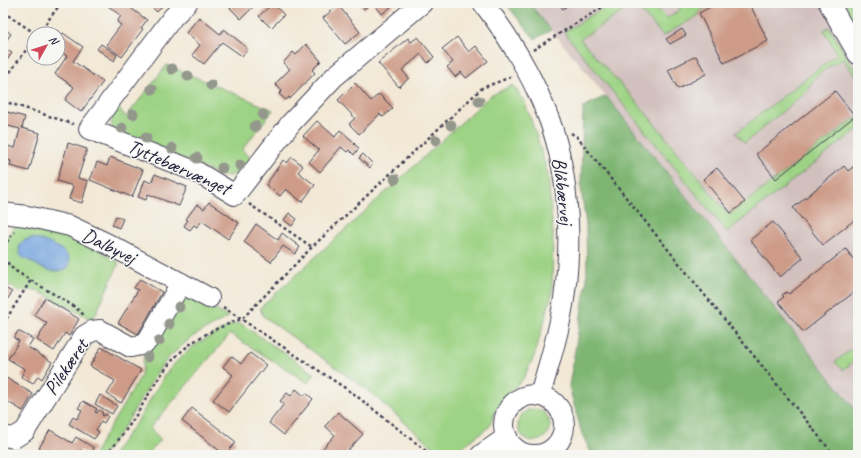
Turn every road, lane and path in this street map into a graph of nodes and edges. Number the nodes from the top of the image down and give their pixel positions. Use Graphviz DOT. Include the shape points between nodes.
graph roads {
  1 [pos="61,3"];
  2 [pos="187,3"];
  3 [pos="422,3"];
  4 [pos="483,3"];
  5 [pos="609,3"];
  6 [pos="829,3"];
  7 [pos="3,12"];
  8 [pos="43,26"];
  9 [pos="26,27"];
  10 [pos="26,50"];
  11 [pos="858,54"];
  12 [pos="522,62"];
  13 [pos="3,82"];
  14 [pos="3,101"];
  15 [pos="549,119"];
  16 [pos="89,129"];
  17 [pos="235,195"];
  18 [pos="3,213"];
  19 [pos="312,247"];
  20 [pos="3,258"];
  21 [pos="31,280"];
  22 [pos="181,283"];
  23 [pos="209,298"];
  24 [pos="242,319"];
  25 [pos="3,324"];
  26 [pos="92,331"];
  27 [pos="540,396"];
  28 [pos="3,436"];
  29 [pos="507,437"];
  30 [pos="561,450"];
  31 [pos="107,455"];
  32 [pos="431,455"];
  33 [pos="480,455"];
  34 [pos="834,455"];
  1 -- 8 [label="path"];
  2 -- 16 [label="street" via="173,17"];
  3 -- 17 [label="street, Tyttebærvænget" via="334,77 291,123"];
  4 -- 12 [label="street, Blåbærvej"];
  5 -- 12 [label="path" via="533,50"];
  6 -- 11 [label="street"];
  7 -- 9 [label="path"];
  10 -- 13 [label="path"];
  12 -- 15 [label="street, Blåbærvej"];
  12 -- 19 [label="path" via="510,78 482,88"];
  14 -- 16 [label="path"];
  15 -- 27 [label="street, Blåbærvej" via="563,177 568,227 568,273 561,317"];
  15 -- 34 [label="path" via="577,137"];
  16 -- 17 [label="street, Tyttebærvænget" via="197,172"];
  17 -- 19 [label="path"];
  18 -- 22 [label="street, Dalbyvej" via="70,226"];
  19 -- 24 [label="path"];
  20 -- 21 [label="path" via="14,270"];
  21 -- 25 [label="path"];
  21 -- 26 [label="path" via="76,307 86,316"];
  22 -- 23 [label="street, Dalbyvej"];
  22 -- 26 [label="street, Pilekæret" via="148,340 141,345 131,346 100,330"];
  23 -- 24 [label="path"];
  24 -- 31 [label="path" via="229,323 192,343 166,367 132,422"];
  24 -- 32 [label="path" via="354,394"];
  26 -- 28 [label="street, Pilekæret" via="84,336 25,431 14,438"];
  27 -- 29 [label="street" via="522,397 514,402 504,418"];
  27 -- 30 [label="street" via="554,403 562,415"];
  29 -- 30 [label="street" via="520,451 530,454"];
  29 -- 33 [label="street"];
}
